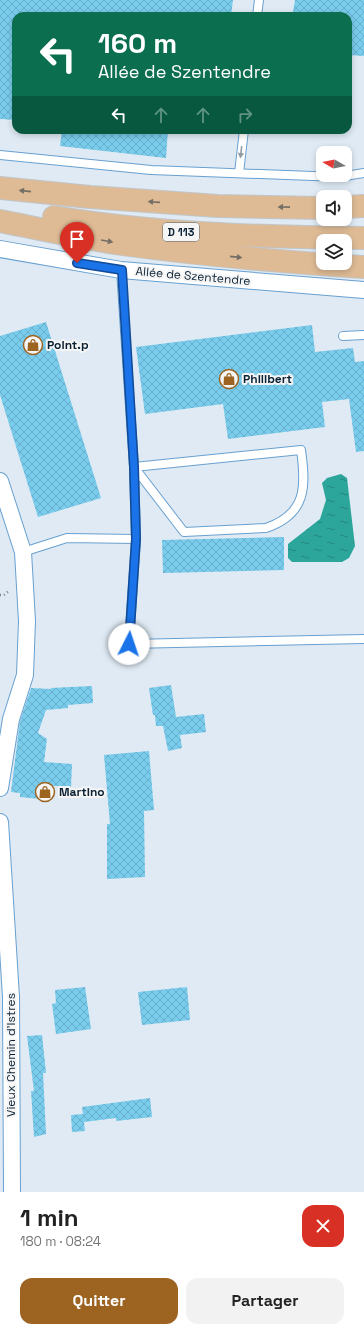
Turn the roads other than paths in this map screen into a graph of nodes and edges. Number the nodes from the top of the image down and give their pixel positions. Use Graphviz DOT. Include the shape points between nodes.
graph roads {
  1 [pos="259,0"];
  2 [pos="258,12"];
  3 [pos="244,134"];
  4 [pos="0,155"];
  5 [pos="239,173"];
  6 [pos="364,173"];
  7 [pos="0,188"];
  8 [pos="364,206"];
  9 [pos="352,207"];
  10 [pos="0,208"];
  11 [pos="316,208"];
  12 [pos="0,221"];
  13 [pos="364,238"];
  14 [pos="0,249"];
  15 [pos="364,267"];
  16 [pos="122,270"];
  17 [pos="364,290"];
  18 [pos="364,334"];
  19 [pos="343,336"];
  20 [pos="134,467"];
  21 [pos="0,481"];
  22 [pos="136,539"];
  23 [pos="22,552"];
  24 [pos="364,639"];
  25 [pos="0,788"];
  26 [pos="0,822"];
  27 [pos="6,997"];
  28 [pos="12,1192"];
  1 -- 2 [label="lane"];
  3 -- 5 [label="lane, one-way"];
  4 -- 5 [label="lane" via="151,170"];
  5 -- 6 [label="lane" via="339,177"];
  11 -- 7 [label="main road, one-way" via="218,206 90,198"];
  8 -- 9 [label="main road"];
  10 -- 13 [label="main road, D 113" via="146,230 282,237"];
  12 -- 15 [label="main road, one-way" via="114,242 190,252"];
  14 -- 16 [label="street, Allée de Szentendre"];
  16 -- 17 [label="street, Allée de Szentendre"];
  16 -- 20 [label="lane"];
  18 -- 19 [label="lane"];
  20 -- 20 [label="lane" via="184,532 266,528 279,524 293,513 301,500 304,471 300,450"];
  20 -- 22 [label="lane"];
  21 -- 23 [label="street"];
  22 -- 23 [label="lane" via="67,538"];
  22 -- 24 [label="lane" via="129,644"];
  23 -- 25 [label="street" via="27,621 25,674 11,719"];
  26 -- 27 [label="street, Vieux Chemin d'Istres"];
  27 -- 28 [label="street, Vieux Chemin d'Istres"];
}
